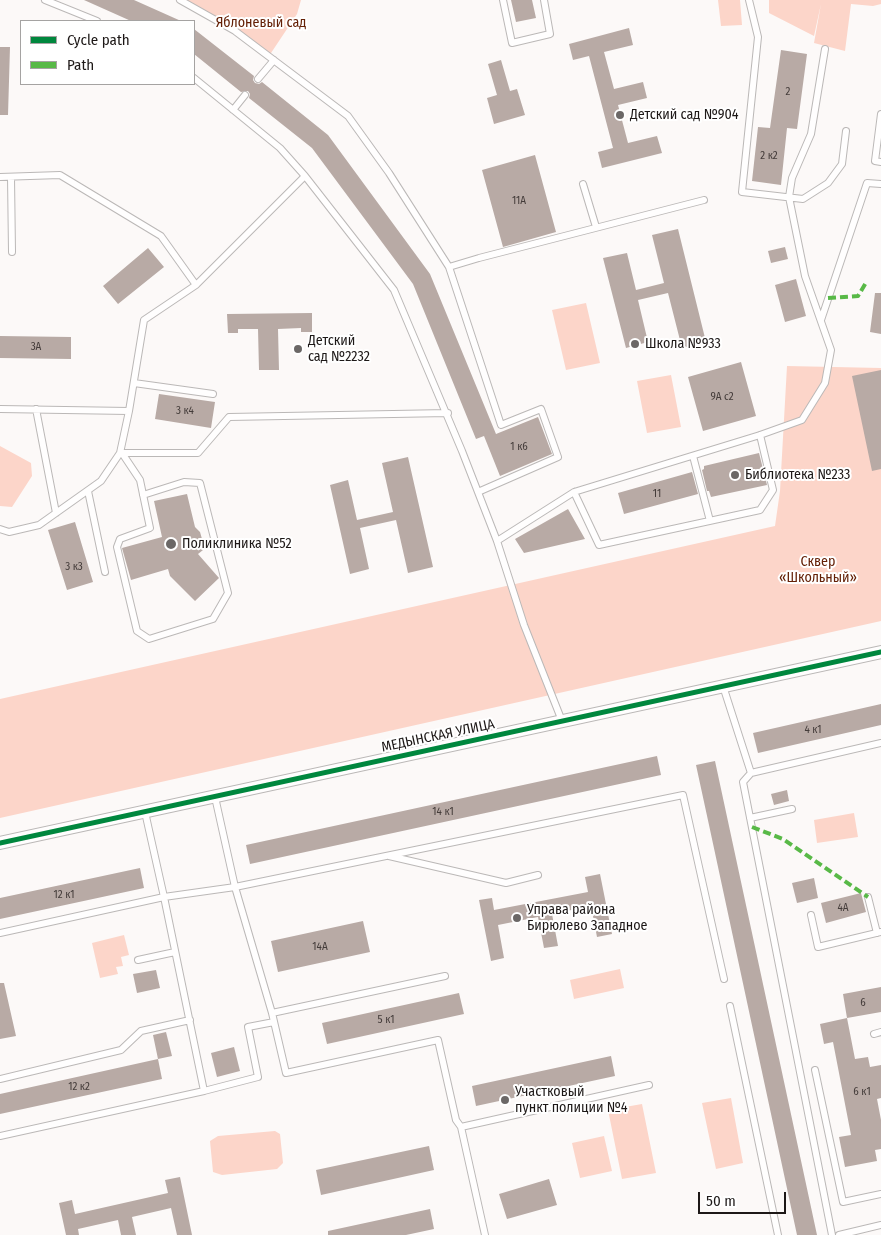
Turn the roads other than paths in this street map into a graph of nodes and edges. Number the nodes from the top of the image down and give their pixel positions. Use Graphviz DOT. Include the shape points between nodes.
graph roads {
  1 [pos="45,0"];
  2 [pos="180,0"];
  3 [pos="503,0"];
  4 [pos="544,0"];
  5 [pos="749,0"];
  6 [pos="95,20"];
  7 [pos="826,49"];
  8 [pos="274,60"];
  9 [pos="195,79"];
  10 [pos="258,79"];
  11 [pos="245,95"];
  12 [pos="233,110"];
  13 [pos="881,114"];
  14 [pos="846,131"];
  15 [pos="881,162"];
  16 [pos="305,176"];
  17 [pos="0,177"];
  18 [pos="11,177"];
  19 [pos="582,184"];
  20 [pos="881,184"];
  21 [pos="789,197"];
  22 [pos="704,200"];
  23 [pos="596,227"];
  24 [pos="12,252"];
  25 [pos="449,267"];
  26 [pos="196,285"];
  27 [pos="821,320"];
  28 [pos="134,383"];
  29 [pos="213,394"];
  30 [pos="0,409"];
  31 [pos="36,409"];
  32 [pos="129,411"];
  33 [pos="448,413"];
  34 [pos="760,435"];
  35 [pos="121,453"];
  36 [pos="693,456"];
  37 [pos="88,491"];
  38 [pos="478,492"];
  39 [pos="574,492"];
  40 [pos="143,495"];
  41 [pos="56,513"];
  42 [pos="710,521"];
  43 [pos="0,530"];
  44 [pos="497,541"];
  45 [pos="105,572"];
  46 [pos="881,652"];
  47 [pos="723,686"];
  48 [pos="562,721"];
  49 [pos="881,743"];
  50 [pos="751,772"];
  51 [pos="214,797"];
  52 [pos="792,809"];
  53 [pos="145,812"];
  54 [pos="750,818"];
  55 [pos="0,843"];
  56 [pos="386,855"];
  57 [pos="538,875"];
  58 [pos="235,887"];
  59 [pos="868,896"];
  60 [pos="164,897"];
  61 [pos="811,915"];
  62 [pos="879,932"];
  63 [pos="0,933"];
  64 [pos="175,952"];
  65 [pos="138,960"];
  66 [pos="445,976"];
  67 [pos="724,979"];
  68 [pos="730,1006"];
  69 [pos="272,1013"];
  70 [pos="190,1020"];
  71 [pos="274,1022"];
  72 [pos="815,1070"];
  73 [pos="0,1079"];
  74 [pos="649,1085"];
  75 [pos="204,1091"];
  76 [pos="461,1127"];
  77 [pos="0,1136"];
  78 [pos="881,1194"];
  79 [pos="881,1225"];
  80 [pos="485,1235"];
  81 [pos="778,1235"];
  82 [pos="832,1235"];
  83 [pos="839,1235"];
  1 -- 6 [label="lane"];
  2 -- 8 [label="lane" via="235,31"];
  3 -- 4 [label="lane" via="512,43 550,34"];
  5 -- 21 [label="lane" via="758,37 742,192"];
  7 -- 21 [label="lane" via="811,134 792,178"];
  8 -- 10 [label="lane"];
  8 -- 25 [label="lane" via="348,116"];
  9 -- 12 [label="lane"];
  11 -- 12 [label="lane"];
  12 -- 16 [label="lane" via="280,148"];
  13 -- 15 [label="lane" via="875,161"];
  14 -- 21 [label="lane" via="842,164 828,183 803,199"];
  16 -- 26 [label="lane"];
  16 -- 33 [label="lane" via="394,290"];
  17 -- 18 [label="lane"];
  18 -- 24 [label="lane"];
  18 -- 26 [label="lane" via="60,175 161,236"];
  19 -- 23 [label="lane"];
  20 -- 27 [label="lane" via="867,183"];
  21 -- 27 [label="lane" via="805,276"];
  22 -- 23 [label="lane"];
  23 -- 25 [label="lane"];
  25 -- 38 [label="lane" via="501,425 541,409 558,457"];
  26 -- 28 [label="lane" via="144,320"];
  27 -- 34 [label="lane" via="831,350 825,383 802,420"];
  28 -- 29 [label="lane"];
  28 -- 32 [label="lane"];
  30 -- 31 [label="lane"];
  31 -- 32 [label="lane"];
  31 -- 41 [label="lane"];
  32 -- 35 [label="lane"];
  33 -- 35 [label="lane" via="229,417 198,453"];
  33 -- 38 [label="lane"];
  34 -- 36 [label="lane"];
  34 -- 42 [label="lane" via="773,490 760,510"];
  35 -- 37 [label="lane" via="101,481"];
  35 -- 40 [label="lane" via="140,480"];
  36 -- 39 [label="lane"];
  36 -- 42 [label="lane"];
  37 -- 41 [label="lane"];
  37 -- 45 [label="lane"];
  38 -- 44 [label="lane"];
  39 -- 42 [label="lane" via="599,544"];
  39 -- 44 [label="lane"];
  40 -- 40 [label="lane" via="150,528 120,539 117,547 137,632 149,639 213,619 228,592 200,483 184,482"];
  41 -- 43 [label="lane" via="40,525 10,532"];
  44 -- 48 [label="lane" via="524,625"];
  46 -- 47 [label="street, МЕДЫНСКАЯ УЛИЦА"];
  47 -- 48 [label="street, МЕДЫНСКАЯ УЛИЦА"];
  47 -- 50 [label="lane"];
  48 -- 51 [label="street, МЕДЫНСКАЯ УЛИЦА"];
  49 -- 50 [label="lane"];
  50 -- 54 [label="lane" via="743,782"];
  51 -- 53 [label="street, МЕДЫНСКАЯ УЛИЦА"];
  51 -- 58 [label="lane"];
  52 -- 54 [label="lane"];
  53 -- 55 [label="street, МЕДЫНСКАЯ УЛИЦА"];
  53 -- 60 [label="lane"];
  54 -- 82 [label="lane"];
  56 -- 57 [label="lane" via="506,883"];
  56 -- 58 [label="lane"];
  56 -- 67 [label="lane" via="683,795"];
  58 -- 60 [label="lane"];
  58 -- 69 [label="lane"];
  59 -- 62 [label="lane"];
  60 -- 63 [label="lane"];
  60 -- 64 [label="lane"];
  61 -- 62 [label="lane" via="818,947"];
  64 -- 65 [label="lane"];
  64 -- 70 [label="lane"];
  66 -- 69 [label="lane"];
  68 -- 81 [label="lane"];
  69 -- 71 [label="lane"];
  70 -- 73 [label="lane" via="141,1031 121,1050"];
  70 -- 75 [label="lane"];
  71 -- 75 [label="lane" via="248,1027 258,1077"];
  71 -- 76 [label="lane" via="286,1073 438,1040 456,1120"];
  72 -- 78 [label="lane" via="843,1202"];
  74 -- 76 [label="lane"];
  75 -- 77 [label="lane"];
  76 -- 80 [label="lane"];
  79 -- 83 [label="lane"];
}
